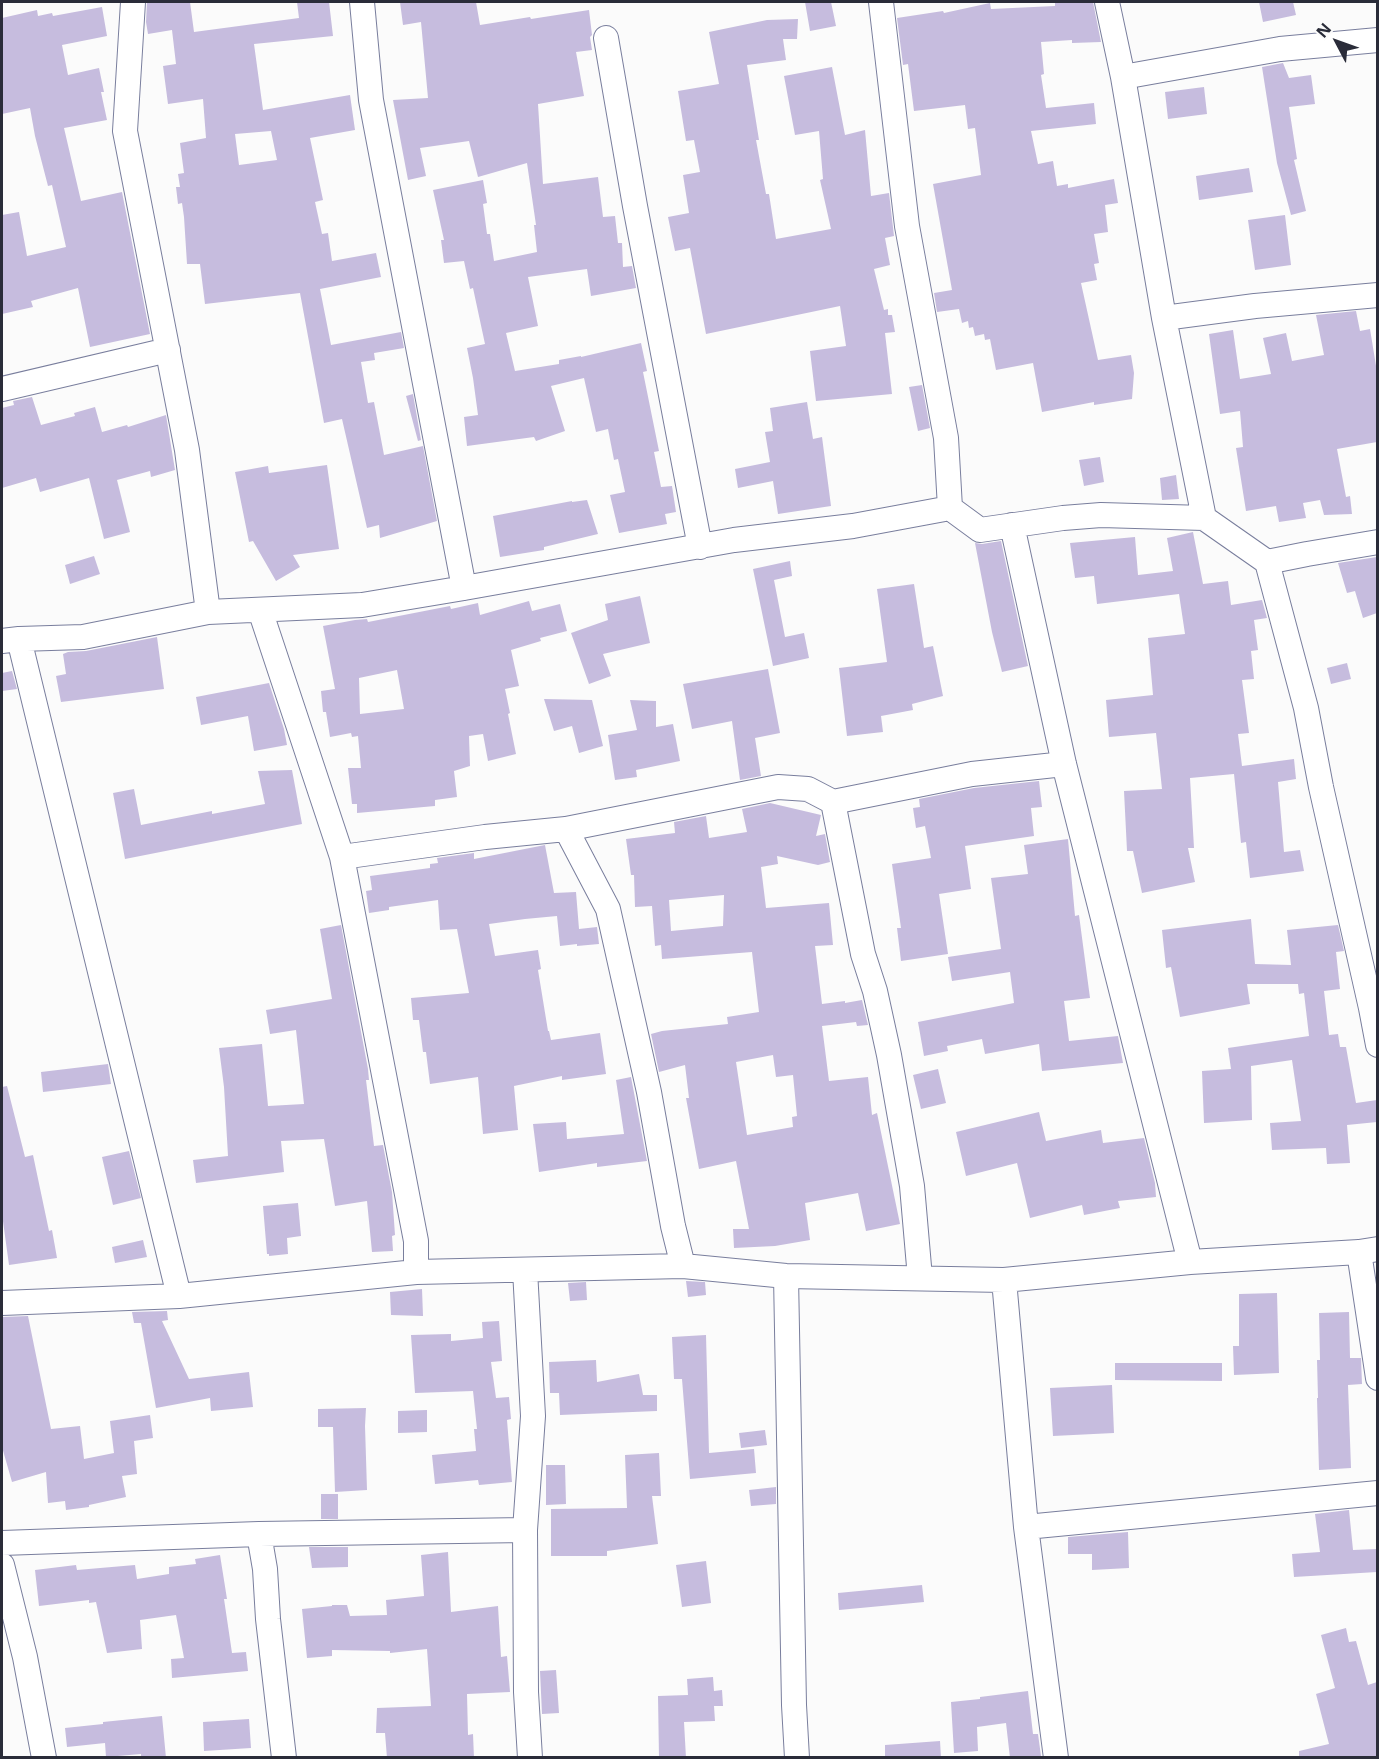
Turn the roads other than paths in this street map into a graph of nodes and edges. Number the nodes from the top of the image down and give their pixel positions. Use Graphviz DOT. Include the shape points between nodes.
graph roads {
  1 [pos="133,2"];
  2 [pos="362,2"];
  3 [pos="880,2"];
  4 [pos="1107,2"];
  5 [pos="606,38"];
  6 [pos="1377,40"];
  7 [pos="1123,77"];
  8 [pos="1377,295"];
  9 [pos="1164,318"];
  10 [pos="168,350"];
  11 [pos="2,389"];
  12 [pos="950,508"];
  13 [pos="1204,518"];
  14 [pos="1012,525"];
  15 [pos="1377,542"];
  16 [pos="700,547"];
  17 [pos="1267,562"];
  18 [pos="464,588"];
  19 [pos="260,610"];
  20 [pos="207,612"];
  21 [pos="10,640"];
  22 [pos="1064,764"];
  23 [pos="833,802"];
  24 [pos="567,829"];
  25 [pos="342,857"];
  26 [pos="1374,1008"];
  27 [pos="1377,1045"];
  28 [pos="1368,1251"];
  29 [pos="1190,1262"];
  30 [pos="683,1266"];
  31 [pos="525,1270"];
  32 [pos="416,1272"];
  33 [pos="786,1276"];
  34 [pos="920,1278"];
  35 [pos="1004,1280"];
  36 [pos="178,1296"];
  37 [pos="2,1303"];
  38 [pos="1377,1378"];
  39 [pos="1377,1492"];
  40 [pos="1026,1527"];
  41 [pos="525,1530"];
  42 [pos="259,1534"];
  43 [pos="2,1543"];
  44 [pos="2,1565"];
  45 [pos="44,1758"];
  46 [pos="284,1758"];
  47 [pos="530,1758"];
  48 [pos="797,1758"];
  49 [pos="1056,1758"];
  1 -- 10 [label="street" via="125,131"];
  2 -- 18 [label="street" via="371,100"];
  3 -- 12 [label="street" via="907,226 946,438"];
  4 -- 7 [label="street"];
  5 -- 16 [label="street"];
  6 -- 7 [label="street" via="1280,49"];
  7 -- 9 [label="street"];
  8 -- 9 [label="street"];
  9 -- 13 [label="street"];
  10 -- 11 [label="street"];
  10 -- 20 [label="street" via="187,450"];
  12 -- 14 [label="street" via="980,531"];
  12 -- 16 [label="street"];
  13 -- 14 [label="street" via="1101,515"];
  13 -- 17 [label="street"];
  14 -- 22 [label="street"];
  15 -- 17 [label="street"];
  16 -- 18 [label="street"];
  17 -- 26 [label="street" via="1306,708"];
  18 -- 19 [label="street" via="362,605"];
  19 -- 20 [label="street"];
  19 -- 25 [label="street"];
  20 -- 21 [label="street" via="83,637"];
  21 -- 36 [label="street"];
  22 -- 23 [label="street" via="972,774"];
  22 -- 29 [label="street"];
  23 -- 24 [label="street" via="808,789 778,787"];
  23 -- 34 [label="street" via="863,954 889,1055 912,1186"];
  24 -- 25 [label="street"];
  24 -- 30 [label="street" via="608,909"];
  25 -- 32 [label="street" via="416,1241"];
  26 -- 27 [label="street"];
  28 -- 29 [label="street"];
  28 -- 38 [label="street"];
  29 -- 35 [label="street"];
  30 -- 31 [label="street"];
  30 -- 33 [label="street"];
  31 -- 32 [label="street"];
  31 -- 41 [label="street" via="533,1416"];
  32 -- 36 [label="street"];
  33 -- 34 [label="street"];
  33 -- 48 [label="street"];
  34 -- 35 [label="street"];
  35 -- 40 [label="street"];
  36 -- 37 [label="street"];
  39 -- 40 [label="street"];
  40 -- 49 [label="street"];
  41 -- 42 [label="street"];
  41 -- 47 [label="street"];
  42 -- 43 [label="street"];
  42 -- 46 [label="street"];
  44 -- 45 [label="street"];
}
